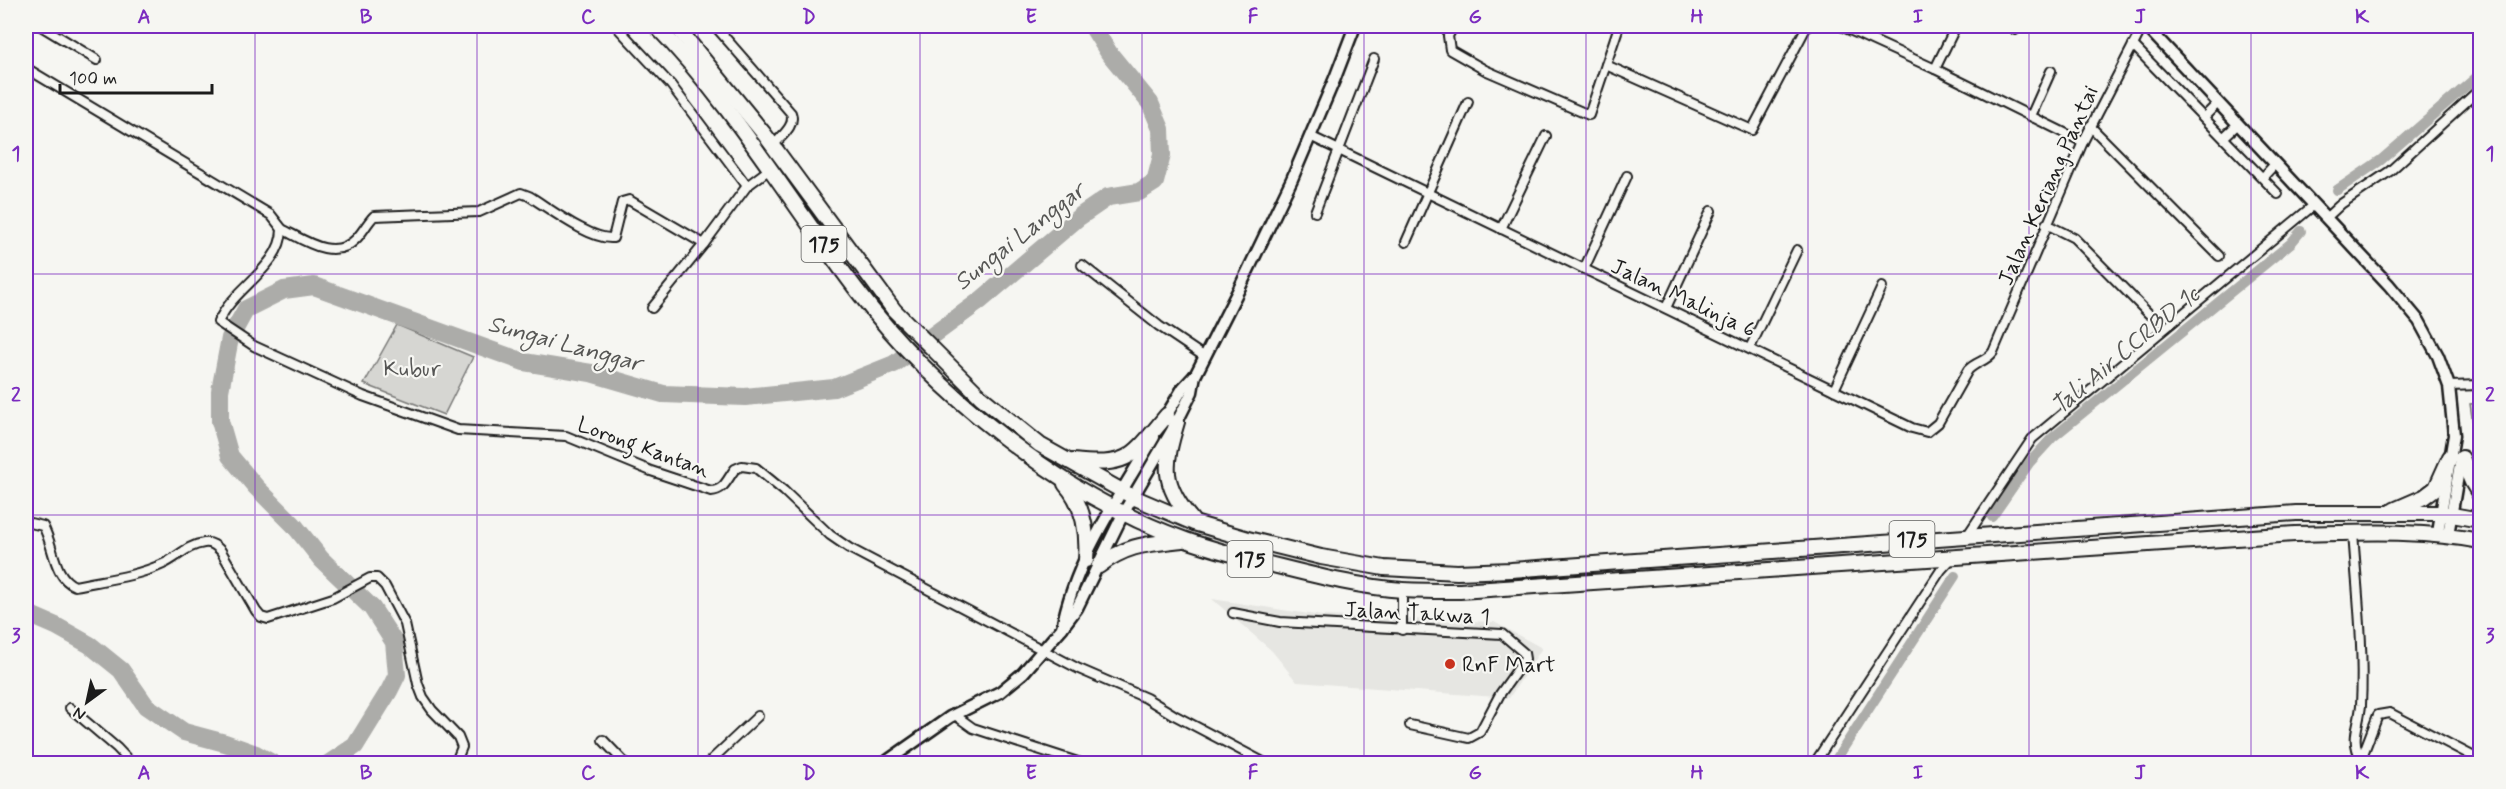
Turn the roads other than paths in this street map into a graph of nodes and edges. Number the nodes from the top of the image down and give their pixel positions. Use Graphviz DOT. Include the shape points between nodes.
graph roads {
  1 [pos="41,26"];
  2 [pos="615,26"];
  3 [pos="656,26"];
  4 [pos="676,26"];
  5 [pos="716,26"];
  6 [pos="1354,26"];
  7 [pos="1454,26"];
  8 [pos="1619,26"];
  9 [pos="1807,26"];
  10 [pos="1841,26"];
  11 [pos="1956,26"];
  12 [pos="2144,26"];
  13 [pos="2133,45"];
  14 [pos="1374,59"];
  15 [pos="97,60"];
  16 [pos="1606,65"];
  17 [pos="26,68"];
  18 [pos="1935,69"];
  19 [pos="2051,71"];
  20 [pos="2481,89"];
  21 [pos="1468,102"];
  22 [pos="2218,103"];
  23 [pos="2031,116"];
  24 [pos="2204,117"];
  25 [pos="2238,124"];
  26 [pos="2090,126"];
  27 [pos="1310,136"];
  28 [pos="1546,136"];
  29 [pos="2224,137"];
  30 [pos="2083,142"];
  31 [pos="773,146"];
  32 [pos="1339,149"];
  33 [pos="2275,164"];
  34 [pos="771,168"];
  35 [pos="1627,176"];
  36 [pos="2263,177"];
  37 [pos="747,186"];
  38 [pos="1426,193"];
  39 [pos="2278,194"];
  40 [pos="2314,205"];
  41 [pos="1711,211"];
  42 [pos="1315,212"];
  43 [pos="2326,218"];
  44 [pos="2046,224"];
  45 [pos="282,229"];
  46 [pos="1501,229"];
  47 [pos="1406,242"];
  48 [pos="704,244"];
  49 [pos="1797,250"];
  50 [pos="2218,256"];
  51 [pos="1082,265"];
  52 [pos="1584,269"];
  53 [pos="1882,287"];
  54 [pos="652,308"];
  55 [pos="1666,308"];
  56 [pos="2149,314"];
  57 [pos="1750,348"];
  58 [pos="1205,357"];
  59 [pos="1987,360"];
  60 [pos="2481,385"];
  61 [pos="2449,386"];
  62 [pos="1834,390"];
  63 [pos="1172,419"];
  64 [pos="2456,458"];
  65 [pos="1065,461"];
  66 [pos="1059,476"];
  67 [pos="1128,494"];
  68 [pos="2481,495"];
  69 [pos="1119,509"];
  70 [pos="2389,512"];
  71 [pos="2446,513"];
  72 [pos="2481,520"];
  73 [pos="26,522"];
  74 [pos="1194,523"];
  75 [pos="2354,533"];
  76 [pos="2443,534"];
  77 [pos="1967,536"];
  78 [pos="1185,539"];
  79 [pos="2481,541"];
  80 [pos="1954,556"];
  81 [pos="1086,560"];
  82 [pos="1099,566"];
  83 [pos="1402,590"];
  84 [pos="1233,613"];
  85 [pos="1062,628"];
  86 [pos="1402,630"];
  87 [pos="1043,651"];
  88 [pos="70,708"];
  89 [pos="955,715"];
  90 [pos="758,716"];
  91 [pos="1410,724"];
  92 [pos="603,740"];
  93 [pos="2481,760"];
  94 [pos="2360,761"];
  95 [pos="132,764"];
  96 [pos="455,764"];
  97 [pos="626,764"];
  98 [pos="706,764"];
  99 [pos="883,764"];
  100 [pos="1084,764"];
  101 [pos="1267,764"];
  102 [pos="1814,764"];
  1 -- 15 [label="street"];
  2 -- 37 [label="street" via="671,85"];
  3 -- 34 [label="highway, 175" via="724,104"];
  4 -- 31 [label="highway, 175"];
  5 -- 31 [label="street" via="794,119"];
  6 -- 27 [label="main road"];
  7 -- 16 [label="street" via="1448,36 1450,50 1485,70 1589,115"];
  8 -- 16 [label="street"];
  9 -- 16 [label="street" via="1752,130"];
  10 -- 18 [label="street"];
  11 -- 18 [label="street"];
  12 -- 13 [label="street, Jalan Keriang Pantai"];
  12 -- 22 [label="main road"];
  13 -- 24 [label="street"];
  13 -- 26 [label="street, Jalan Keriang Pantai"];
  14 -- 32 [label="street"];
  17 -- 45 [label="street" via="271,215"];
  18 -- 23 [label="street"];
  19 -- 23 [label="street"];
  20 -- 43 [label="street" via="2390,171"];
  21 -- 38 [label="street"];
  22 -- 24 [label="street"];
  22 -- 25 [label="main road"];
  23 -- 30 [label="street"];
  24 -- 29 [label="street"];
  25 -- 29 [label="street"];
  25 -- 33 [label="main road"];
  26 -- 30 [label="street, Jalan Keriang Pantai"];
  26 -- 50 [label="street"];
  27 -- 32 [label="street, Jalan Malinja 6"];
  27 -- 58 [label="main road"];
  28 -- 46 [label="street"];
  29 -- 36 [label="street"];
  30 -- 44 [label="street, Jalan Keriang Pantai"];
  31 -- 65 [label="highway, 175" via="894,310 948,367 1011,423"];
  32 -- 38 [label="street, Jalan Malinja 6"];
  32 -- 42 [label="street"];
  33 -- 36 [label="street"];
  33 -- 40 [label="main road"];
  34 -- 37 [label="street"];
  34 -- 66 [label="highway, 175" via="856,289 899,341 935,379 1000,435"];
  35 -- 52 [label="street"];
  36 -- 39 [label="street"];
  37 -- 48 [label="street"];
  38 -- 46 [label="street, Jalan Malinja 6"];
  38 -- 47 [label="street"];
  40 -- 43 [label="main road"];
  40 -- 77 [label="street" via="2032,439"];
  41 -- 55 [label="street"];
  43 -- 61 [label="main road" via="2419,321"];
  44 -- 56 [label="street" via="2074,238"];
  44 -- 59 [label="street, Jalan Keriang Pantai" via="1998,343"];
  45 -- 48 [label="street" via="319,248 338,249 355,240 374,216 479,212 521,193 608,238 613,237 619,206 629,200"];
  45 -- 87 [label="street, Lorong Kantan" via="279,246 218,322 254,346 363,396 458,430 566,435 711,491 724,486 735,469 756,468 849,548"];
  46 -- 52 [label="street, Jalan Malinja 6"];
  48 -- 54 [label="street"];
  49 -- 57 [label="street"];
  51 -- 58 [label="street"];
  52 -- 55 [label="street, Jalan Malinja 6"];
  53 -- 62 [label="street"];
  55 -- 57 [label="street, Jalan Malinja 6"];
  57 -- 62 [label="street, Jalan Malinja 6"];
  58 -- 63 [label="main road" via="1191,392"];
  59 -- 62 [label="street, Jalan Malinja 6" via="1973,364 1938,423 1926,432"];
  60 -- 61 [label="street"];
  61 -- 64 [label="main road"];
  63 -- 65 [label="highway" via="1130,457 1099,464"];
  63 -- 67 [label="main road"];
  63 -- 74 [label="highway" via="1167,474 1177,502"];
  64 -- 68 [label="highway"];
  64 -- 70 [label="highway" via="2436,488"];
  64 -- 71 [label="main road"];
  65 -- 67 [label="highway, 175"];
  66 -- 69 [label="highway, 175"];
  66 -- 81 [label="highway" via="1076,495 1087,538"];
  67 -- 69 [label="main road"];
  67 -- 74 [label="highway, 175"];
  69 -- 78 [label="highway, 175"];
  69 -- 81 [label="main road"];
  69 -- 82 [label="main road"];
  70 -- 71 [label="highway, 175"];
  70 -- 77 [label="highway, 175" via="2296,513"];
  71 -- 72 [label="highway, 175"];
  71 -- 76 [label="main road"];
  73 -- 96 [label="street" via="43,526 59,574 75,586 164,564 183,550 208,543 221,551 247,599 265,618 274,619 333,598 377,578 405,624 423,696 462,747"];
  74 -- 77 [label="highway, 175" via="1348,563 1457,572"];
  75 -- 76 [label="highway, 175"];
  75 -- 80 [label="highway, 175"];
  75 -- 94 [label="street" via="2361,706 2354,743"];
  76 -- 79 [label="highway, 175"];
  78 -- 82 [label="highway" via="1137,545 1116,553"];
  78 -- 83 [label="highway, 175" via="1314,575"];
  80 -- 83 [label="highway, 175" via="1513,589"];
  80 -- 102 [label="street" via="1934,580"];
  81 -- 85 [label="main road" via="1067,601"];
  82 -- 85 [label="main road"];
  83 -- 86 [label="street"];
  84 -- 86 [label="street, Jalan Takwa 1" via="1280,622"];
  85 -- 87 [label="main road"];
  86 -- 91 [label="street, Jalan Takwa 1" via="1502,634 1524,653 1525,659 1480,732 1469,738"];
  87 -- 89 [label="main road" via="1000,692"];
  87 -- 101 [label="street" via="1146,698"];
  88 -- 95 [label="street"];
  89 -- 99 [label="main road"];
  89 -- 100 [label="street" via="980,730"];
  90 -- 98 [label="street"];
  92 -- 97 [label="street"];
  93 -- 94 [label="street" via="2384,712 2378,715"];
}
